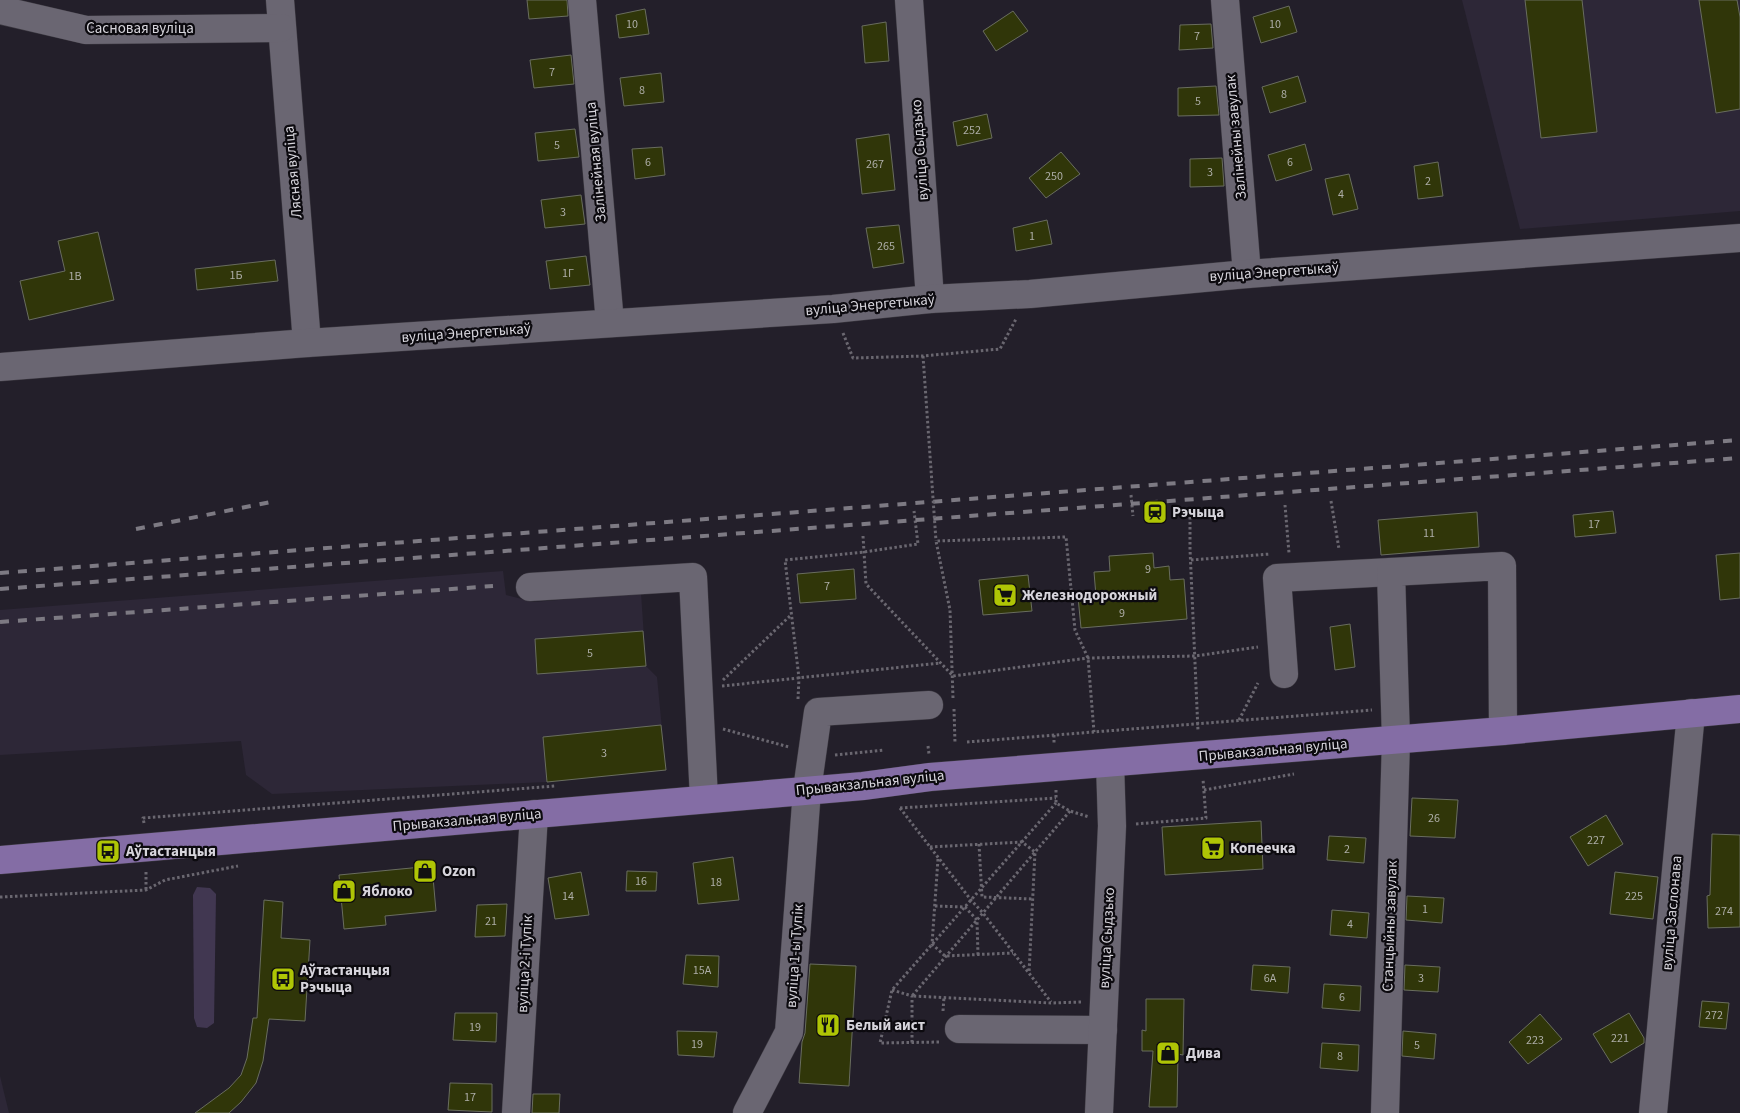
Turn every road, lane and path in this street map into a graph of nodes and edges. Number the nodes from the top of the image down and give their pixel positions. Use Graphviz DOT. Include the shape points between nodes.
graph roads {
  1 [pos="280,0"];
  2 [pos="582,0"];
  3 [pos="909,0"];
  4 [pos="1225,0"];
  5 [pos="0,10"];
  6 [pos="281,28"];
  7 [pos="1740,238"];
  8 [pos="1247,274"];
  9 [pos="1030,294"];
  10 [pos="930,300"];
  11 [pos="610,323"];
  12 [pos="306,344"];
  13 [pos="923,356"];
  14 [pos="853,358"];
  15 [pos="0,367"];
  16 [pos="1131,495"];
  17 [pos="1331,502"];
  18 [pos="1285,505"];
  19 [pos="914,511"];
  20 [pos="1190,512"];
  21 [pos="1133,516"];
  22 [pos="863,536"];
  23 [pos="936,541"];
  24 [pos="1339,549"];
  25 [pos="864,552"];
  26 [pos="1289,553"];
  27 [pos="1391,572"];
  28 [pos="530,587"];
  29 [pos="791,614"];
  30 [pos="1282,644"];
  31 [pos="1195,656"];
  32 [pos="1088,658"];
  33 [pos="940,663"];
  34 [pos="1284,674"];
  35 [pos="952,676"];
  36 [pos="798,678"];
  37 [pos="1258,683"];
  38 [pos="929,705"];
  39 [pos="1395,708"];
  40 [pos="1740,709"];
  41 [pos="1691,713"];
  42 [pos="1238,720"];
  43 [pos="1198,724"];
  44 [pos="1503,731"];
  45 [pos="1094,732"];
  46 [pos="1054,735"];
  47 [pos="1396,740"];
  48 [pos="967,742"];
  49 [pos="955,743"];
  50 [pos="1201,756"];
  51 [pos="1110,763"];
  52 [pos="1056,767"];
  53 [pos="1298,773"];
  54 [pos="556,786"];
  55 [pos="807,790"];
  56 [pos="1204,790"];
  57 [pos="1056,798"];
  58 [pos="704,799"];
  59 [pos="1056,803"];
  60 [pos="1070,811"];
  61 [pos="534,814"];
  62 [pos="143,818"];
  63 [pos="1112,826"];
  64 [pos="1022,842"];
  65 [pos="979,844"];
  66 [pos="930,847"];
  67 [pos="1035,852"];
  68 [pos="938,858"];
  69 [pos="0,860"];
  70 [pos="982,887"];
  71 [pos="996,898"];
  72 [pos="1033,899"];
  73 [pos="971,900"];
  74 [pos="935,906"];
  75 [pos="965,907"];
  76 [pos="983,913"];
  77 [pos="977,920"];
  78 [pos="932,944"];
  79 [pos="1014,953"];
  80 [pos="978,955"];
  81 [pos="946,956"];
  82 [pos="1029,974"];
  83 [pos="892,990"];
  84 [pos="912,996"];
  85 [pos="1052,1002"];
  86 [pos="1093,1030"];
  87 [pos="953,1036"];
  88 [pos="912,1043"];
  89 [pos="516,1113"];
  90 [pos="747,1113"];
  91 [pos="1099,1113"];
  92 [pos="1385,1113"];
  93 [pos="1653,1113"];
  1 -- 6 [label="street, Лясная вуліца"];
  2 -- 11 [label="street, Залінейная вуліца"];
  3 -- 10 [label="street, вуліца Сыдзько"];
  4 -- 8 [label="street, Залінейны завулак"];
  5 -- 6 [label="street, Сасновая вуліца" via="86,30"];
  6 -- 12 [label="street, Лясная вуліца"];
  7 -- 8 [label="street, вуліца Энергетыкаў"];
  8 -- 9 [label="street, вуліца Энергетыкаў"];
  9 -- 10 [label="street, вуліца Энергетыкаў"];
  9 -- 13 [label="path" via="1000,349"];
  10 -- 11 [label="street, вуліца Энергетыкаў"];
  11 -- 12 [label="street, вуліца Энергетыкаў"];
  12 -- 15 [label="street, вуліца Энергетыкаў"];
  13 -- 14 [label="path"];
  13 -- 23 [label="path, bridge"];
  16 -- 21 [label="path"];
  17 -- 24 [label="path"];
  18 -- 26 [label="path"];
  19 -- 25 [label="path" via="918,544"];
  20 -- 31 [label="path"];
  22 -- 25 [label="path"];
  23 -- 32 [label="path" via="1066,537 1075,630"];
  23 -- 35 [label="path" via="950,610"];
  25 -- 29 [label="path" via="785,560"];
  25 -- 33 [label="path" via="866,584"];
  27 -- 30 [label="street" via="1277,578"];
  27 -- 39 [label="street, Станцыйны завулак"];
  27 -- 44 [label="street" via="1502,566"];
  28 -- 58 [label="street" via="693,577"];
  29 -- 36 [label="path"];
  29 -- 36 [label="path" via="715,687"];
  30 -- 31 [label="path"];
  30 -- 34 [label="street"];
  31 -- 32 [label="path"];
  31 -- 43 [label="path"];
  32 -- 35 [label="path"];
  32 -- 45 [label="path"];
  33 -- 35 [label="path"];
  33 -- 36 [label="path"];
  35 -- 49 [label="path"];
  37 -- 42 [label="path"];
  38 -- 55 [label="street, вуліца 1-ы Тупік" via="818,712"];
  39 -- 42 [label="path"];
  39 -- 47 [label="street, Станцыйны завулак"];
  40 -- 41 [label="main road, Прывакзальная вуліца"];
  41 -- 44 [label="main road, Прывакзальная вуліца"];
  41 -- 93 [label="street, вуліца Заслонава"];
  42 -- 43 [label="path"];
  43 -- 45 [label="path"];
  43 -- 50 [label="path"];
  44 -- 47 [label="main road, Прывакзальная вуліца"];
  45 -- 46 [label="path"];
  46 -- 48 [label="path"];
  46 -- 52 [label="path"];
  47 -- 50 [label="main road, Прывакзальная вуліца"];
  47 -- 92 [label="street, Станцыйны завулак"];
  50 -- 51 [label="main road, Прывакзальная вуліца"];
  50 -- 56 [label="path"];
  51 -- 52 [label="main road, Прывакзальная вуліца"];
  51 -- 63 [label="street, вуліца Сыдзько"];
  52 -- 55 [label="main road, Прывакзальная вуліца"];
  52 -- 57 [label="path"];
  53 -- 56 [label="path"];
  54 -- 62 [label="path"];
  55 -- 58 [label="main road, Прывакзальная вуліца"];
  55 -- 90 [label="street, вуліца 1-ы Тупік" via="789,1032"];
  56 -- 63 [label="path" via="1206,818"];
  57 -- 59 [label="path"];
  57 -- 66 [label="path" via="900,808"];
  58 -- 61 [label="main road, Прывакзальная вуліца"];
  59 -- 60 [label="path"];
  59 -- 64 [label="path"];
  60 -- 63 [label="path"];
  60 -- 67 [label="path"];
  61 -- 69 [label="main road, Прывакзальная вуліца"];
  61 -- 89 [label="street, вуліца 2-і Тупік"];
  63 -- 86 [label="street, вуліца Сыдзько"];
  64 -- 65 [label="path"];
  64 -- 67 [label="path"];
  64 -- 70 [label="path"];
  65 -- 66 [label="path"];
  65 -- 70 [label="path"];
  66 -- 68 [label="path"];
  67 -- 71 [label="path"];
  67 -- 72 [label="path"];
  68 -- 73 [label="path"];
  68 -- 74 [label="path"];
  70 -- 71 [label="path" via="982,897"];
  70 -- 73 [label="path"];
  71 -- 72 [label="path"];
  71 -- 76 [label="path"];
  72 -- 82 [label="path"];
  73 -- 75 [label="path"];
  73 -- 76 [label="path"];
  74 -- 75 [label="path"];
  74 -- 78 [label="path"];
  75 -- 77 [label="path"];
  75 -- 78 [label="path"];
  76 -- 77 [label="path"];
  76 -- 79 [label="path"];
  77 -- 80 [label="path"];
  77 -- 81 [label="path"];
  78 -- 81 [label="path"];
  78 -- 83 [label="path"];
  79 -- 80 [label="path"];
  79 -- 82 [label="path"];
  80 -- 81 [label="path"];
  81 -- 84 [label="path"];
  82 -- 85 [label="path"];
  83 -- 84 [label="path"];
  83 -- 88 [label="path" via="880,1043"];
  84 -- 85 [label="path"];
  84 -- 88 [label="path"];
  85 -- 86 [label="path" via="1082,1002"];
  86 -- 87 [label="street"];
  86 -- 91 [label="street, вуліца Сыдзько"];
  87 -- 88 [label="path"];
}
